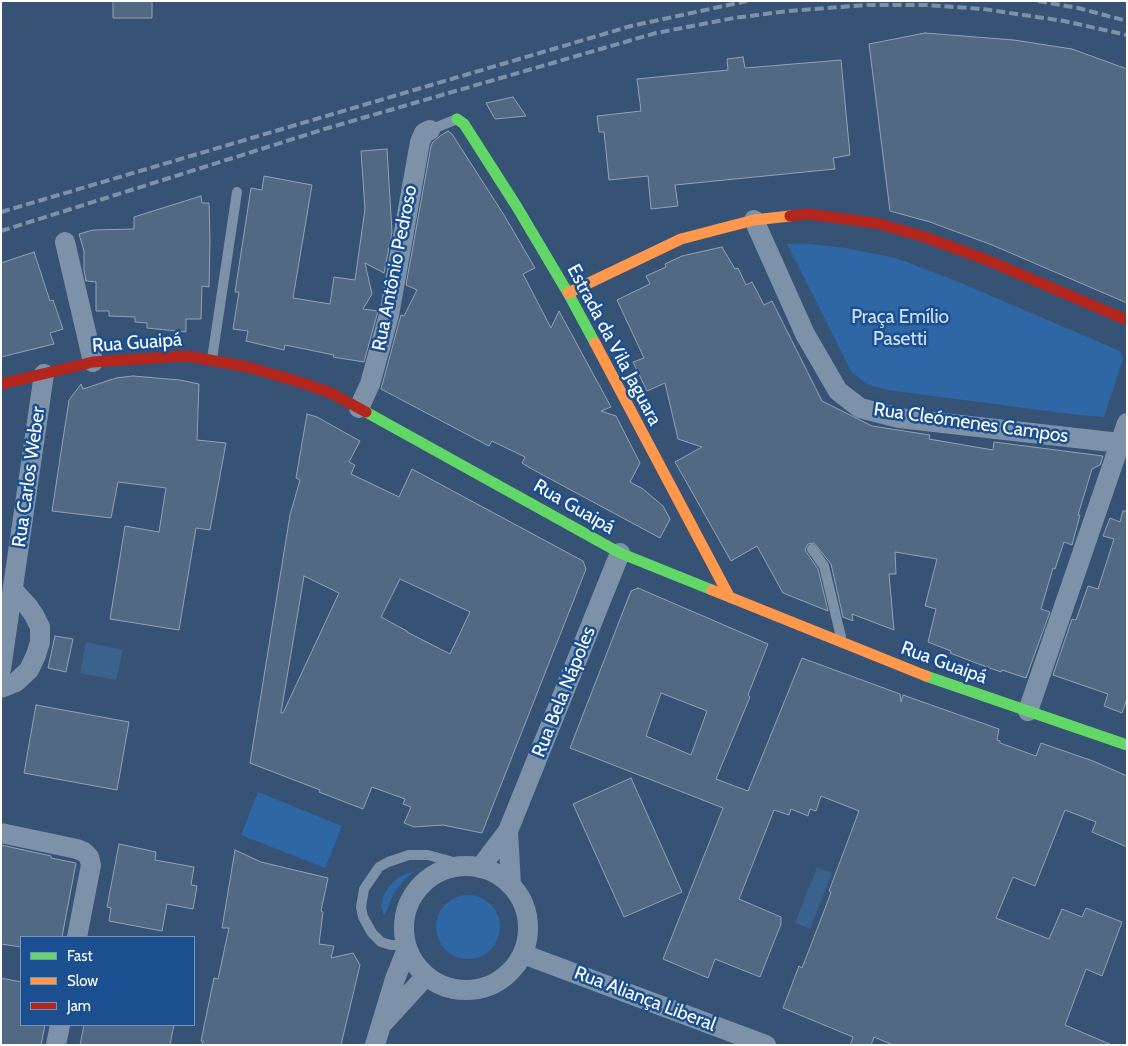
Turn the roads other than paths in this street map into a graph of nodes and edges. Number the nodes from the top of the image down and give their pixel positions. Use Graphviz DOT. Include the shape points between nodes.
graph roads {
  1 [pos="457,119"];
  2 [pos="430,130"];
  3 [pos="237,192"];
  4 [pos="754,220"];
  5 [pos="65,242"];
  6 [pos="568,293"];
  7 [pos="1127,320"];
  8 [pos="212,360"];
  9 [pos="94,362"];
  10 [pos="44,374"];
  11 [pos="1,384"];
  12 [pos="360,408"];
  13 [pos="1127,422"];
  14 [pos="1120,442"];
  15 [pos="812,549"];
  16 [pos="620,553"];
  17 [pos="12,590"];
  18 [pos="729,596"];
  19 [pos="843,643"];
  20 [pos="1,669"];
  21 [pos="1,688"];
  22 [pos="1028,711"];
  23 [pos="1127,745"];
  24 [pos="508,831"];
  25 [pos="1,833"];
  26 [pos="475,867"];
  27 [pos="511,886"];
  28 [pos="77,936"];
  29 [pos="407,947"];
  30 [pos="523,954"];
  31 [pos="426,976"];
  32 [pos="60,1026"];
  33 [pos="377,1036"];
  34 [pos="56,1045"];
  35 [pos="766,1045"];
  1 -- 2 [label="lane"];
  1 -- 6 [label="main road, Estrada da Vila Jaguara" via="462,121 517,207"];
  2 -- 12 [label="street, Rua Antônio Pedroso" via="424,133 420,142 389,315"];
  3 -- 8 [label="lane"];
  4 -- 6 [label="main road" via="681,239"];
  4 -- 7 [label="main road" via="808,214 876,223 987,260"];
  4 -- 14 [label="street, Rua Cleómenes Campos" via="805,334 838,391 860,408 899,418"];
  5 -- 9 [label="street"];
  6 -- 18 [label="main road, Estrada da Vila Jaguara"];
  8 -- 9 [label="main road, Rua Guaipá" via="187,356"];
  8 -- 12 [label="main road, Rua Guaipá" via="303,383"];
  9 -- 10 [label="main road, Rua Guaipá"];
  10 -- 11 [label="main road, Rua Guaipá"];
  10 -- 17 [label="street, Rua Carlos Weber"];
  12 -- 16 [label="main road, Rua Guaipá"];
  13 -- 14 [label="street"];
  14 -- 22 [label="street"];
  15 -- 19 [label="lane" via="824,566"];
  16 -- 18 [label="main road, Rua Guaipá"];
  16 -- 24 [label="street, Rua Bela Nápoles"];
  17 -- 20 [label="street, Rua Carlos Weber"];
  17 -- 21 [label="street" via="34,615 40,628 40,642 29,670 16,682"];
  18 -- 19 [label="main road, Rua Guaipá"];
  19 -- 22 [label="main road, Rua Guaipá" via="950,685"];
  22 -- 23 [label="main road, Rua Guaipá"];
  24 -- 26 [label="street"];
  24 -- 27 [label="street"];
  25 -- 28 [label="street" via="77,848 89,858 91,865"];
  26 -- 27 [label="street" via="497,874"];
  26 -- 29 [label="street" via="446,870 424,883 406,912"];
  26 -- 29 [label="lane" via="428,855 409,856 379,867 364,889 363,917 381,942"];
  27 -- 30 [label="street" via="522,901 528,918"];
  29 -- 31 [label="street" via="415,964"];
  29 -- 33 [label="street"];
  30 -- 31 [label="street" via="513,970 498,982 480,989 461,990 443,986"];
  30 -- 35 [label="street, Rua Aliança Liberal"];
  31 -- 33 [label="street"];
  32 -- 34 [label="street"];
}
